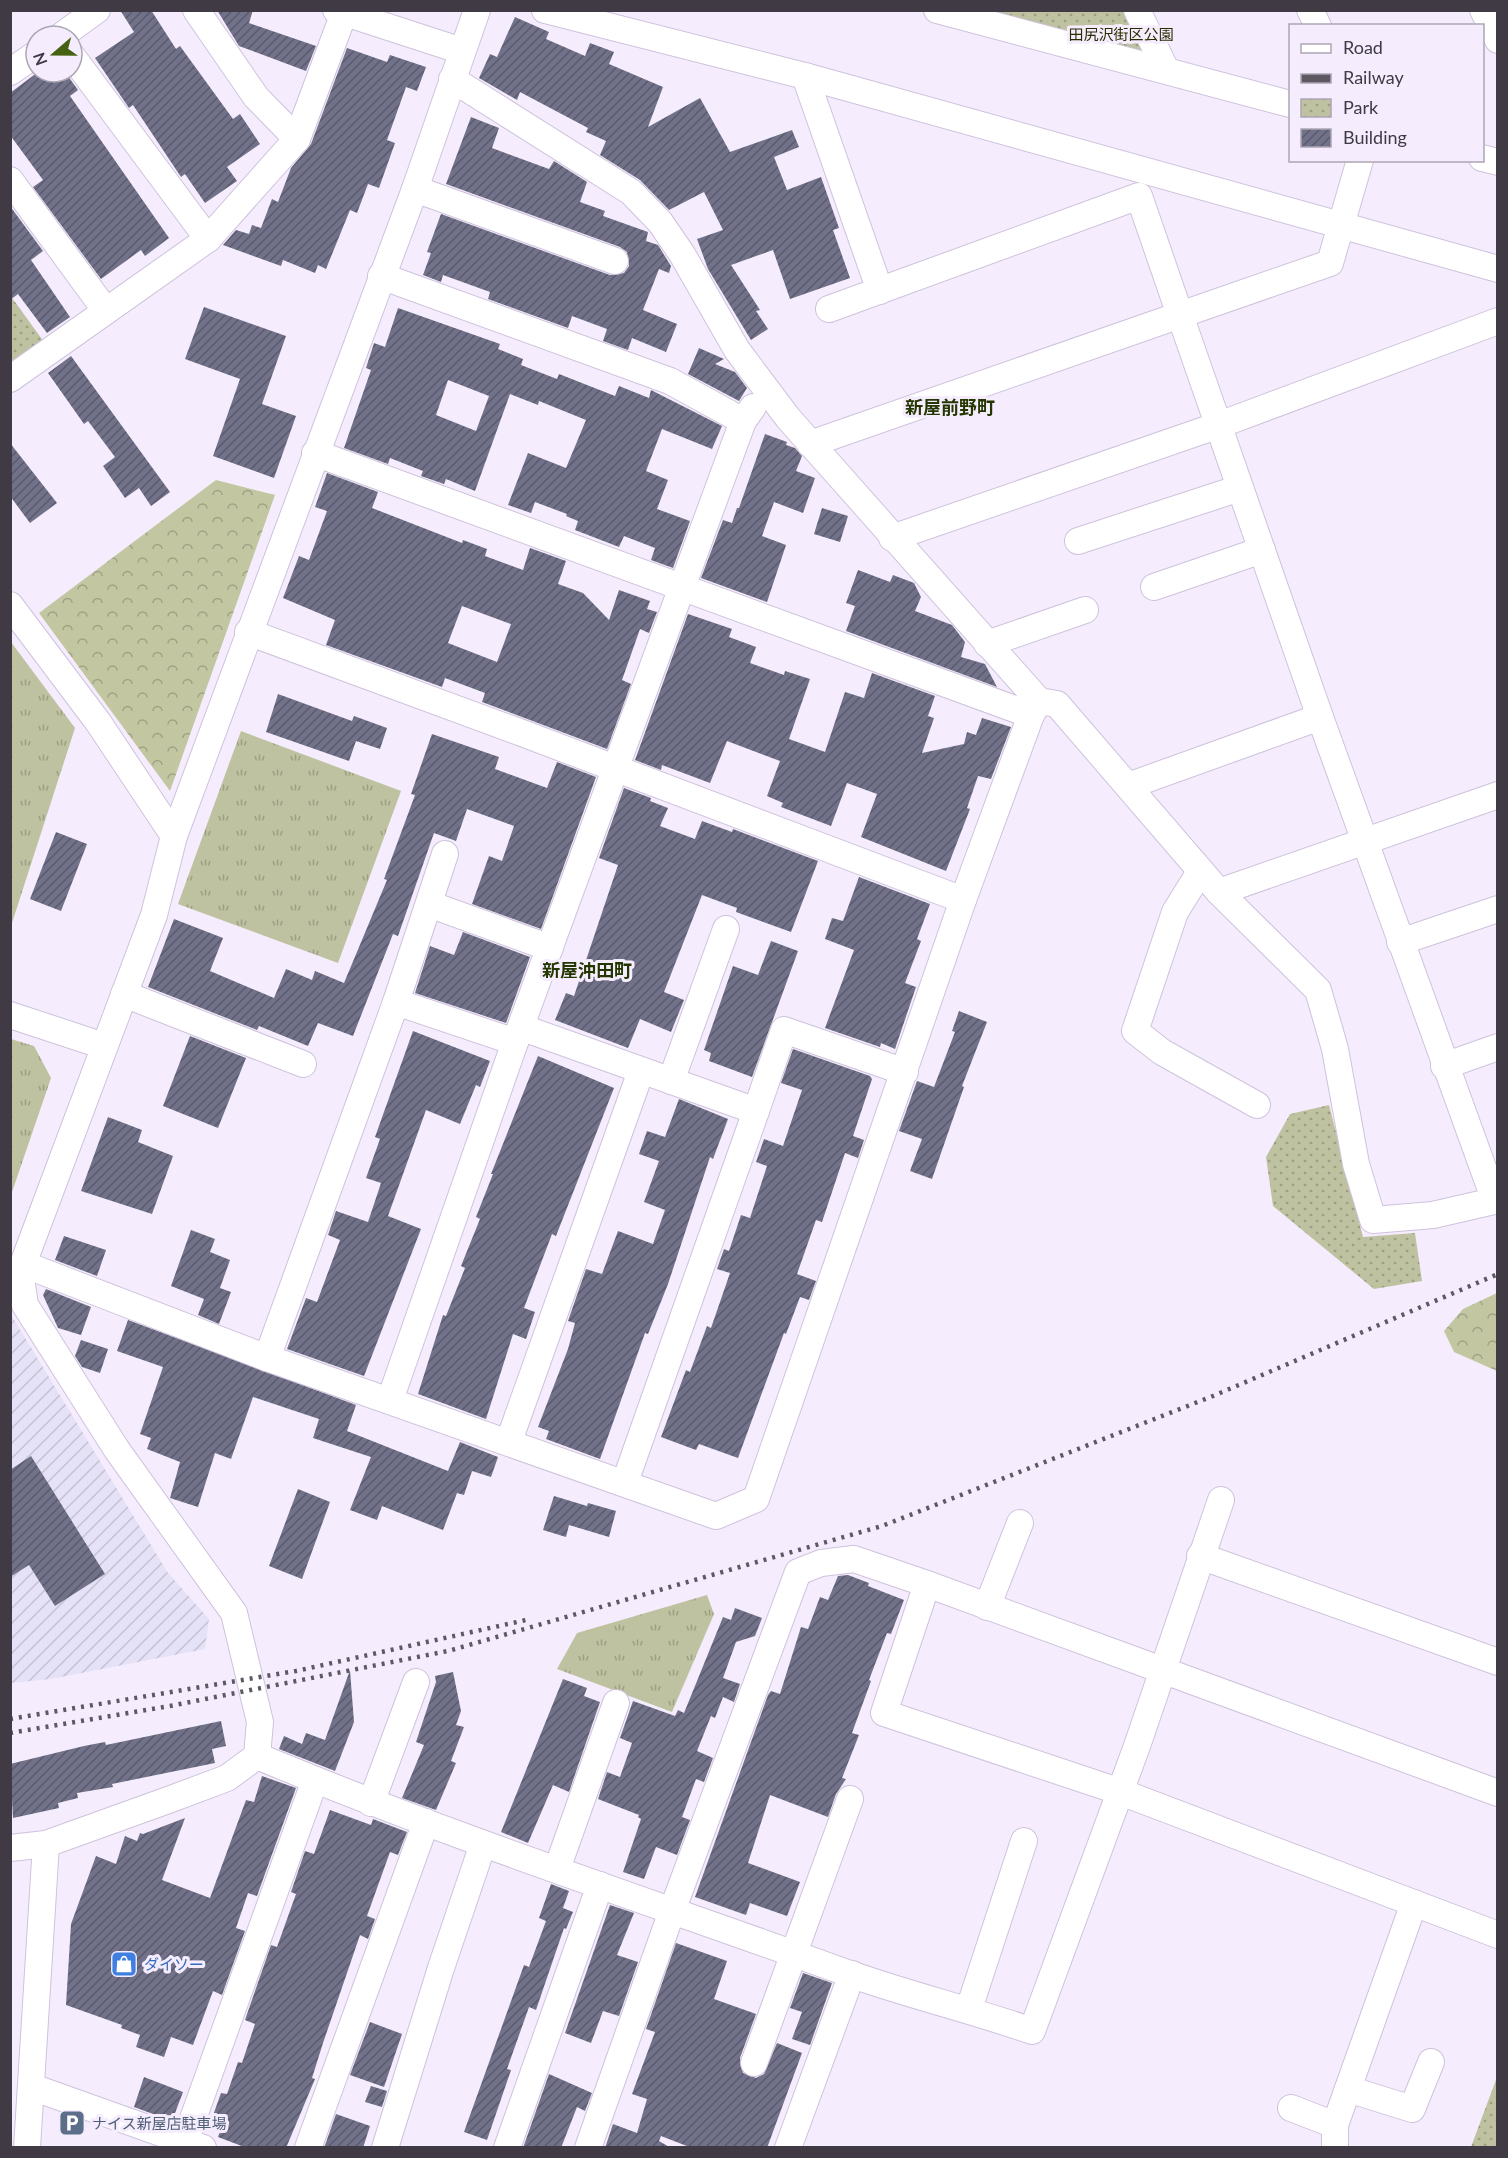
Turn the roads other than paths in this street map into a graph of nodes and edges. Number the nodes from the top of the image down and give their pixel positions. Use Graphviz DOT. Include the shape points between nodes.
graph roads {
  1 [pos="97,10"];
  2 [pos="196,10"];
  3 [pos="477,10"];
  4 [pos="545,10"];
  5 [pos="937,10"];
  6 [pos="1137,10"];
  7 [pos="1310,10"];
  8 [pos="1483,10"];
  9 [pos="340,12"];
  10 [pos="997,18"];
  11 [pos="78,24"];
  12 [pos="1317,24"];
  13 [pos="1497,40"];
  14 [pos="462,51"];
  15 [pos="24,62"];
  16 [pos="1166,70"];
  17 [pos="10,72"];
  18 [pos="84,72"];
  19 [pos="805,76"];
  20 [pos="452,79"];
  21 [pos="1289,104"];
  22 [pos="297,139"];
  23 [pos="1359,162"];
  24 [pos="10,180"];
  25 [pos="415,189"];
  26 [pos="1342,227"];
  27 [pos="208,239"];
  28 [pos="615,261"];
  29 [pos="1497,269"];
  30 [pos="381,276"];
  31 [pos="879,291"];
  32 [pos="829,309"];
  33 [pos="106,312"];
  34 [pos="1180,315"];
  35 [pos="1497,321"];
  36 [pos="10,379"];
  37 [pos="766,390"];
  38 [pos="743,421"];
  39 [pos="1219,425"];
  40 [pos="810,444"];
  41 [pos="315,453"];
  42 [pos="1240,488"];
  43 [pos="892,538"];
  44 [pos="1078,541"];
  45 [pos="1262,550"];
  46 [pos="1154,586"];
  47 [pos="683,589"];
  48 [pos="10,605"];
  49 [pos="1086,610"];
  50 [pos="248,633"];
  51 [pos="987,644"];
  52 [pos="1035,708"];
  53 [pos="1320,717"];
  54 [pos="616,771"];
  55 [pos="1128,786"];
  56 [pos="1497,795"];
  57 [pos="174,836"];
  58 [pos="1364,840"];
  59 [pos="445,854"];
  60 [pos="1200,872"];
  61 [pos="1219,892"];
  62 [pos="963,900"];
  63 [pos="429,903"];
  64 [pos="1497,909"];
  65 [pos="726,929"];
  66 [pos="1400,942"];
  67 [pos="550,948"];
  68 [pos="124,994"];
  69 [pos="396,1002"];
  70 [pos="10,1015"];
  71 [pos="519,1035"];
  72 [pos="104,1046"];
  73 [pos="1497,1047"];
  74 [pos="303,1064"];
  75 [pos="1444,1066"];
  76 [pos="640,1071"];
  77 [pos="905,1072"];
  78 [pos="671,1081"];
  79 [pos="1257,1105"];
  80 [pos="756,1111"];
  81 [pos="1496,1201"];
  82 [pos="23,1264"];
  83 [pos="267,1358"];
  84 [pos="390,1400"];
  85 [pos="509,1441"];
  86 [pos="625,1482"];
  87 [pos="1221,1500"];
  88 [pos="1020,1522"];
  89 [pos="1200,1556"];
  90 [pos="927,1584"];
  91 [pos="987,1607"];
  92 [pos="1497,1662"];
  93 [pos="1162,1669"];
  94 [pos="416,1682"];
  95 [pos="616,1703"];
  96 [pos="257,1756"];
  97 [pos="315,1780"];
  98 [pos="1118,1791"];
  99 [pos="1497,1793"];
  100 [pos="850,1799"];
  101 [pos="371,1803"];
  102 [pos="426,1822"];
  103 [pos="1024,1841"];
  104 [pos="46,1844"];
  105 [pos="483,1844"];
  106 [pos="10,1848"];
  107 [pos="557,1869"];
  108 [pos="600,1885"];
  109 [pos="1414,1903"];
  110 [pos="672,1911"];
  111 [pos="1497,1935"];
  112 [pos="793,1951"];
  113 [pos="852,1974"];
  114 [pos="969,2009"];
  115 [pos="1431,2062"];
  116 [pos="754,2063"];
  117 [pos="32,2087"];
  118 [pos="1348,2089"];
  119 [pos="1291,2108"];
  120 [pos="1335,2136"];
  121 [pos="194,2144"];
  122 [pos="27,2148"];
  123 [pos="308,2148"];
  124 [pos="385,2148"];
  125 [pos="507,2148"];
  126 [pos="588,2148"];
  127 [pos="788,2148"];
  1 -- 11 [label="street"];
  2 -- 22 [label="street" via="256,97"];
  3 -- 14 [label="street"];
  4 -- 19 [label="street"];
  5 -- 10 [label="street"];
  6 -- 16 [label="street"];
  7 -- 12 [label="street"];
  8 -- 13 [label="street"];
  9 -- 14 [label="street"];
  9 -- 22 [label="street"];
  10 -- 16 [label="street"];
  14 -- 20 [label="street"];
  15 -- 17 [label="street"];
  16 -- 21 [label="street"];
  18 -- 27 [label="street"];
  19 -- 26 [label="street"];
  19 -- 31 [label="street"];
  20 -- 25 [label="street"];
  20 -- 37 [label="street" via="631,192 660,222 737,350"];
  22 -- 27 [label="street"];
  23 -- 26 [label="street"];
  24 -- 33 [label="street"];
  25 -- 28 [label="street"];
  25 -- 30 [label="street"];
  26 -- 29 [label="street"];
  26 -- 34 [label="street" via="1330,263"];
  27 -- 33 [label="street"];
  30 -- 38 [label="street" via="670,381"];
  30 -- 41 [label="street"];
  31 -- 32 [label="street"];
  31 -- 34 [label="street" via="1139,196"];
  33 -- 36 [label="street"];
  34 -- 39 [label="street"];
  34 -- 40 [label="street"];
  35 -- 39 [label="street"];
  37 -- 38 [label="street"];
  37 -- 40 [label="street"];
  38 -- 47 [label="street"];
  39 -- 42 [label="street"];
  39 -- 43 [label="street"];
  40 -- 43 [label="street"];
  41 -- 47 [label="street"];
  41 -- 50 [label="street"];
  42 -- 44 [label="street"];
  42 -- 45 [label="street"];
  43 -- 51 [label="street"];
  45 -- 46 [label="street"];
  45 -- 53 [label="street"];
  47 -- 52 [label="street"];
  47 -- 54 [label="street"];
  48 -- 57 [label="street" via="98,722"];
  49 -- 51 [label="street"];
  50 -- 54 [label="street"];
  50 -- 57 [label="street"];
  51 -- 52 [label="street"];
  52 -- 55 [label="street" via="1057,704"];
  52 -- 62 [label="street"];
  53 -- 55 [label="street"];
  53 -- 58 [label="street"];
  54 -- 62 [label="street"];
  54 -- 67 [label="street"];
  55 -- 60 [label="street"];
  56 -- 58 [label="street"];
  57 -- 68 [label="street" via="154,915"];
  58 -- 61 [label="street"];
  58 -- 66 [label="street"];
  59 -- 63 [label="street"];
  60 -- 61 [label="street"];
  60 -- 79 [label="street" via="1175,912 1135,1031 1162,1052"];
  61 -- 81 [label="street" via="1318,990 1335,1048 1356,1164 1373,1220 1433,1215"];
  62 -- 77 [label="street"];
  63 -- 67 [label="street"];
  63 -- 69 [label="street"];
  64 -- 66 [label="street"];
  65 -- 78 [label="street"];
  66 -- 75 [label="street"];
  67 -- 71 [label="street"];
  68 -- 72 [label="street"];
  68 -- 74 [label="street"];
  69 -- 71 [label="street"];
  69 -- 83 [label="street"];
  70 -- 72 [label="street"];
  71 -- 76 [label="street"];
  71 -- 84 [label="street"];
  72 -- 82 [label="street"];
  73 -- 75 [label="street"];
  75 -- 81 [label="street"];
  76 -- 78 [label="street"];
  76 -- 85 [label="street"];
  77 -- 80 [label="street" via="784,1030"];
  77 -- 86 [label="street" via="756,1499 716,1516"];
  78 -- 80 [label="street"];
  80 -- 86 [label="street"];
  82 -- 83 [label="street"];
  82 -- 96 [label="street" via="25,1305 117,1450 234,1613 260,1722"];
  83 -- 84 [label="street"];
  84 -- 85 [label="street"];
  85 -- 86 [label="street"];
  87 -- 89 [label="street"];
  88 -- 91 [label="street"];
  89 -- 92 [label="street"];
  89 -- 93 [label="street"];
  90 -- 91 [label="street"];
  90 -- 98 [label="street" via="884,1713"];
  90 -- 110 [label="street" via="854,1559 821,1563 798,1572"];
  91 -- 93 [label="street"];
  93 -- 98 [label="street"];
  93 -- 99 [label="street"];
  94 -- 101 [label="street"];
  95 -- 107 [label="street"];
  96 -- 97 [label="street"];
  96 -- 104 [label="street" via="227,1778"];
  97 -- 101 [label="street"];
  97 -- 121 [label="street"];
  98 -- 109 [label="street"];
  98 -- 114 [label="street" via="1032,2031"];
  100 -- 112 [label="street"];
  101 -- 102 [label="street"];
  102 -- 105 [label="street"];
  102 -- 123 [label="street"];
  103 -- 114 [label="street"];
  104 -- 106 [label="street"];
  104 -- 117 [label="street"];
  105 -- 107 [label="street"];
  105 -- 124 [label="street"];
  107 -- 108 [label="street"];
  108 -- 110 [label="street"];
  108 -- 125 [label="street"];
  109 -- 111 [label="street"];
  109 -- 118 [label="street"];
  110 -- 112 [label="street"];
  110 -- 126 [label="street"];
  112 -- 113 [label="street"];
  112 -- 116 [label="street"];
  113 -- 114 [label="street"];
  113 -- 127 [label="street"];
  115 -- 118 [label="street" via="1412,2109"];
  117 -- 121 [label="street"];
  117 -- 122 [label="street"];
  118 -- 120 [label="street"];
  119 -- 120 [label="street"];
}
